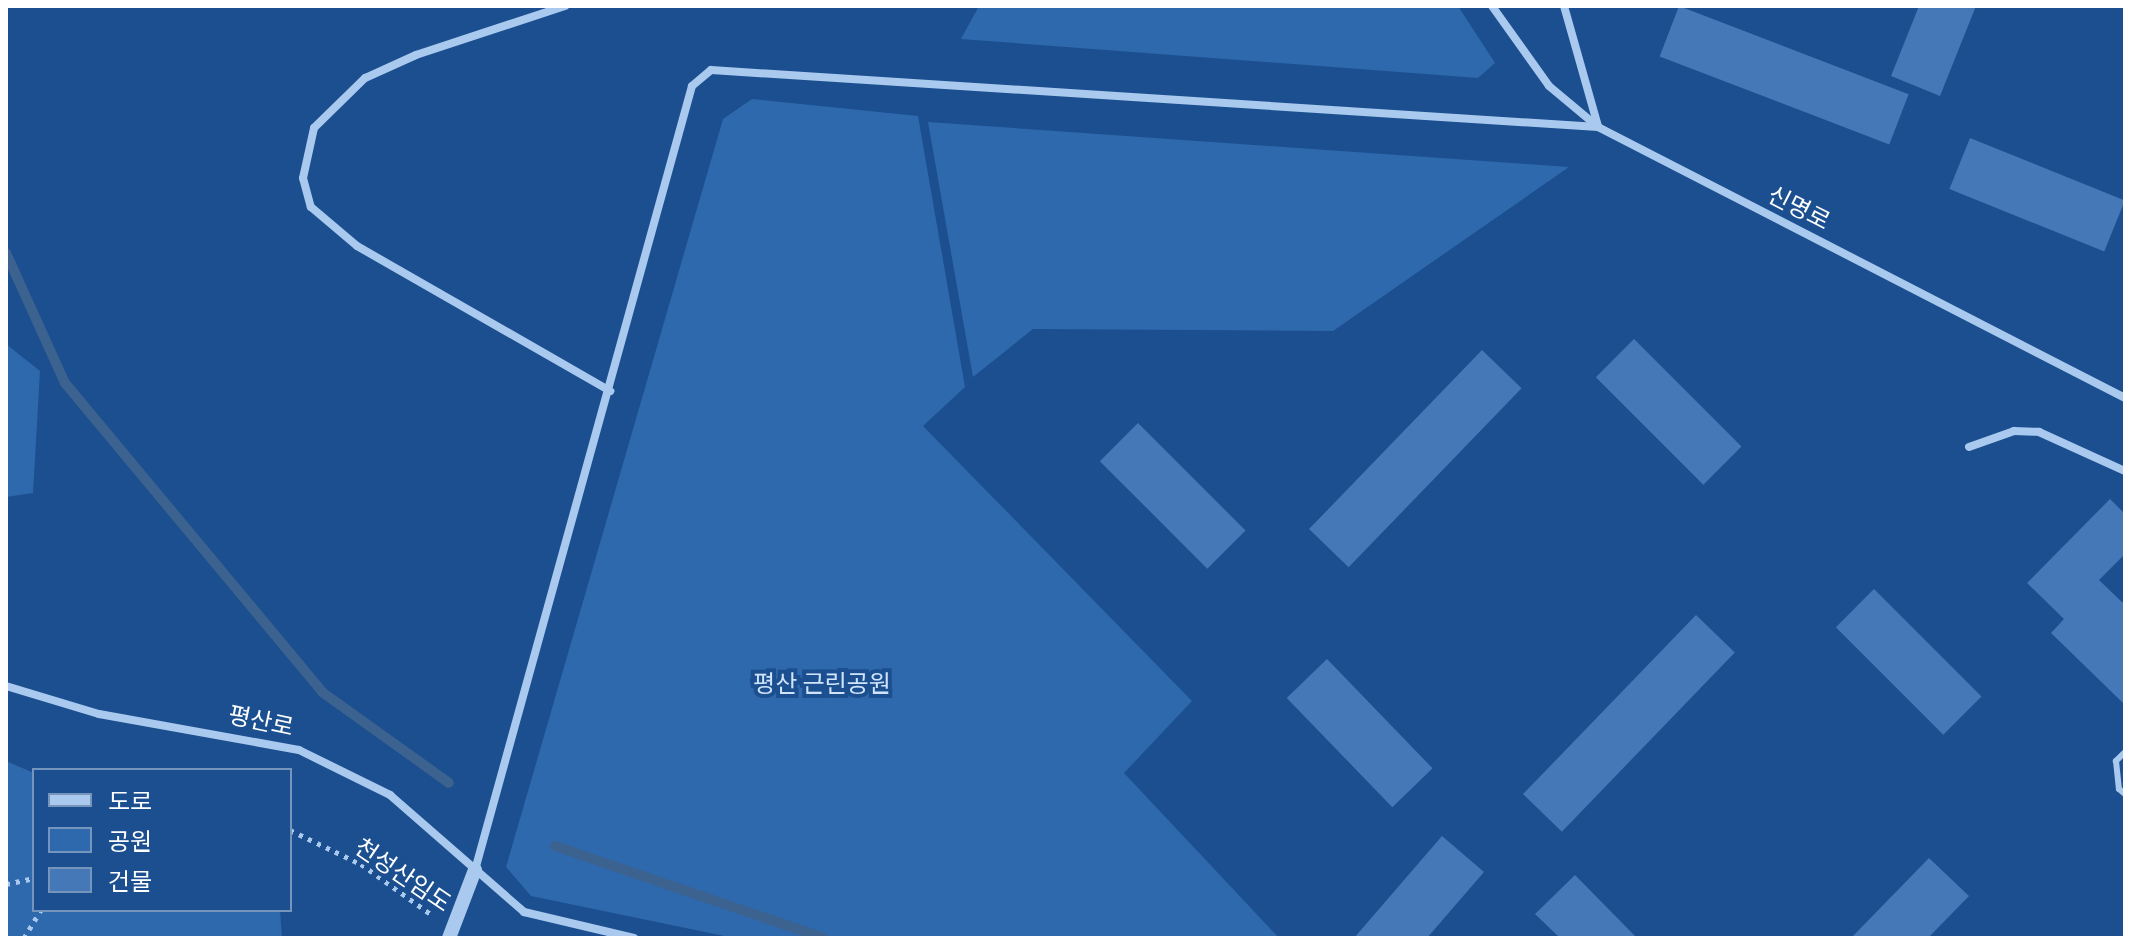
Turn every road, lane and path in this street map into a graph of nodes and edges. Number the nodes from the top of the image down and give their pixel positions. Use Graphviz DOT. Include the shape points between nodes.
graph roads {
  1 [pos="565,6"];
  2 [pos="1492,6"];
  3 [pos="1564,6"];
  4 [pos="1598,127"];
  5 [pos="610,391"];
  6 [pos="2125,398"];
  7 [pos="1969,447"];
  8 [pos="2125,471"];
  9 [pos="6,686"];
  10 [pos="2125,752"];
  11 [pos="2125,794"];
  12 [pos="292,831"];
  13 [pos="475,870"];
  14 [pos="32,878"];
  15 [pos="6,884"];
  16 [pos="40,912"];
  17 [pos="450,934"];
  18 [pos="24,938"];
  19 [pos="634,938"];
  1 -- 5 [label="street" via="416,55 365,78 314,128 303,178 311,207 357,246"];
  2 -- 4 [label="street, 신명로" via="1549,86"];
  3 -- 4 [label="street"];
  4 -- 5 [label="street" via="711,70 692,86"];
  4 -- 6 [label="street, 신명로"];
  5 -- 13 [label="street"];
  7 -- 8 [label="street" via="2014,431 2039,432"];
  9 -- 13 [label="street, 평산로" via="99,714 299,750 390,795"];
  10 -- 11 [label="lane" via="2116,761 2119,789"];
  12 -- 17 [label="path, 천성산임도" via="361,864"];
  13 -- 17 [label="street"];
  13 -- 19 [label="street, 평산로" via="524,912"];
  14 -- 15 [label="path"];
  16 -- 18 [label="path"];
}
